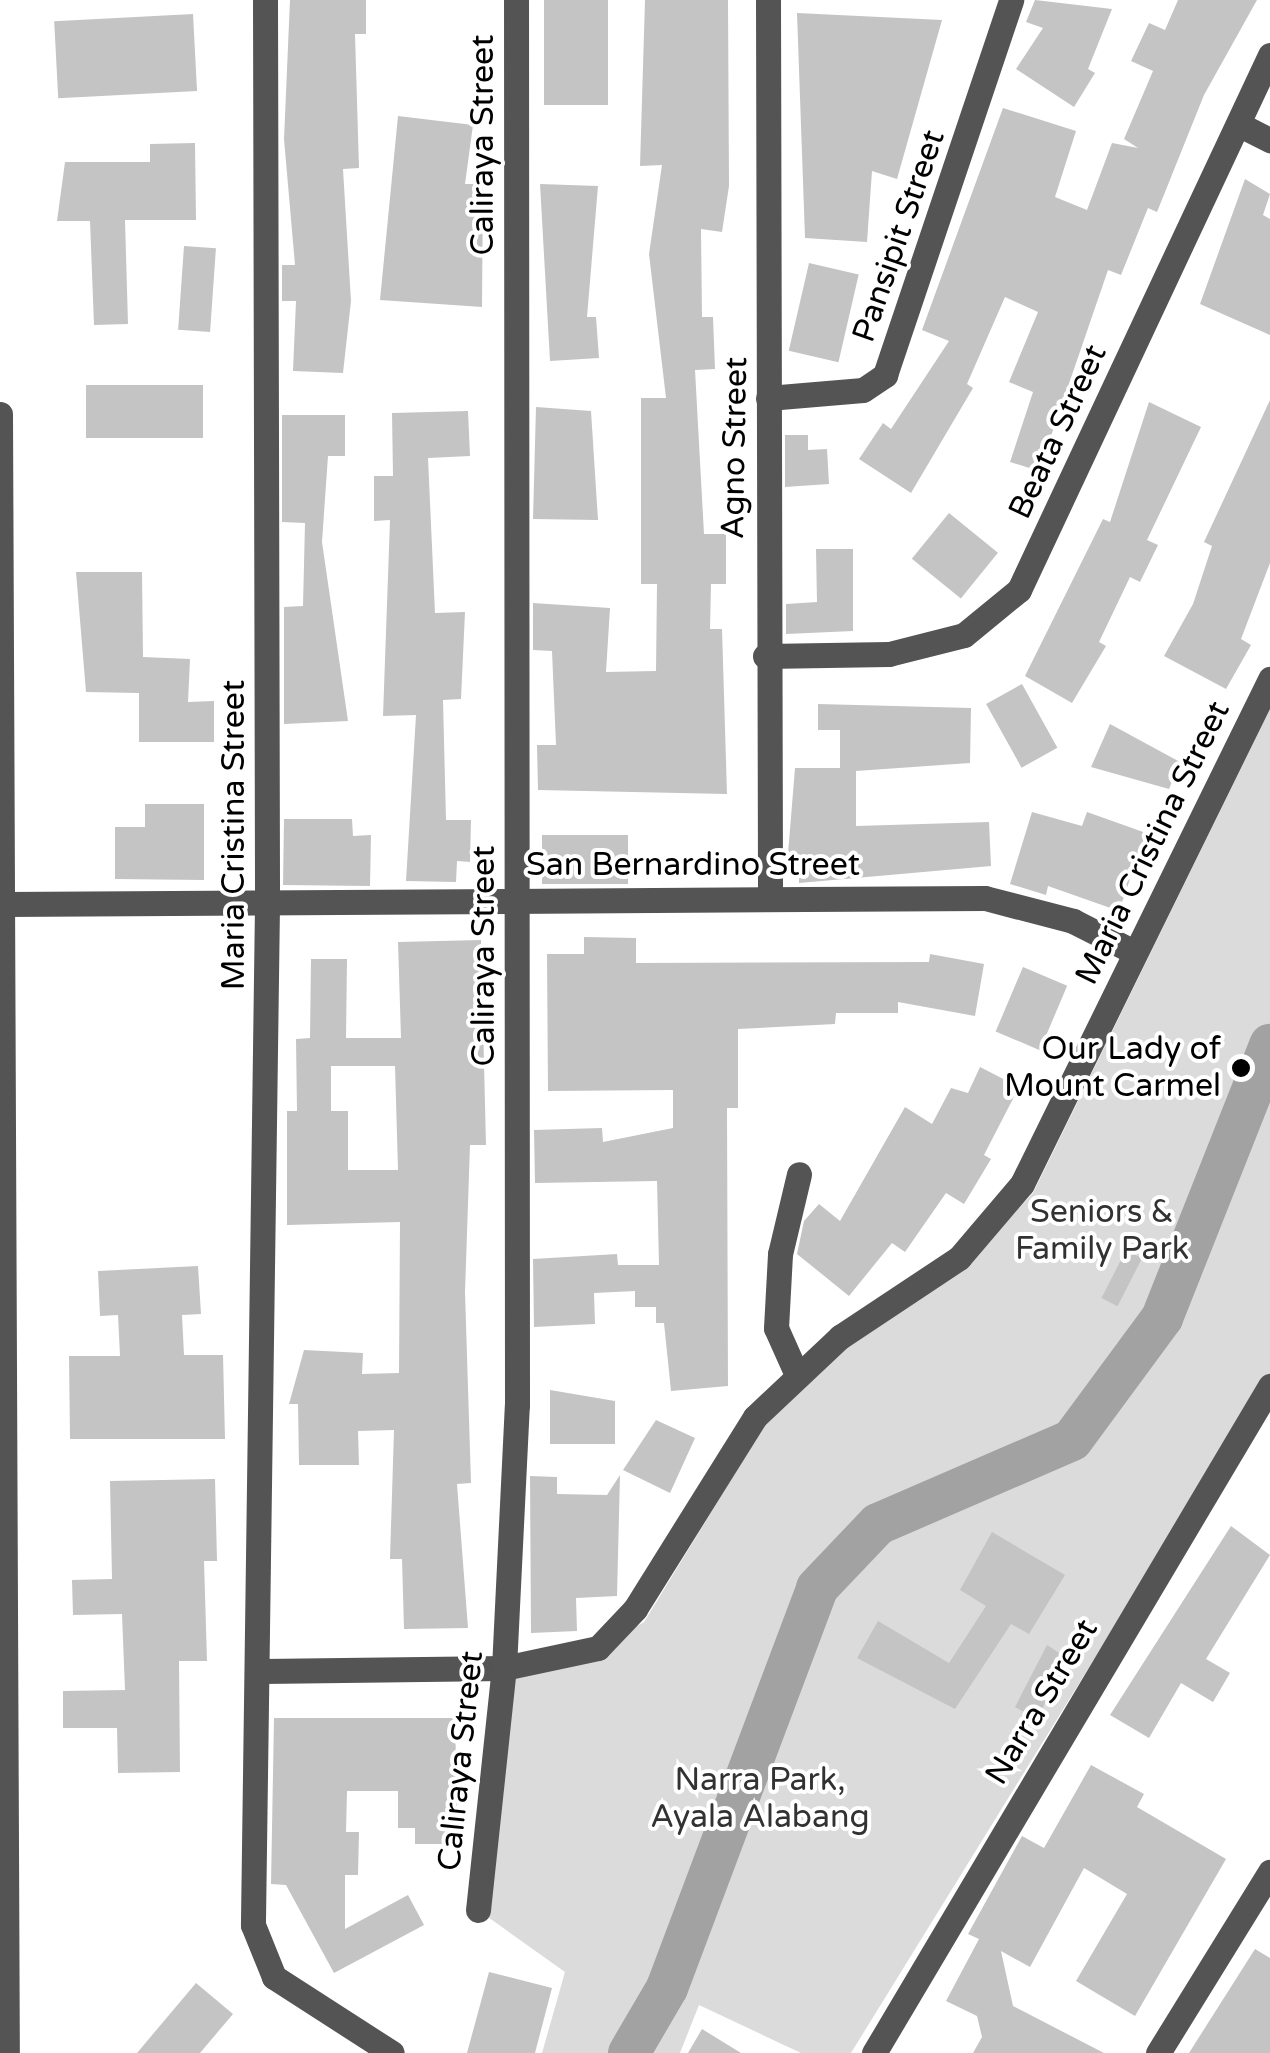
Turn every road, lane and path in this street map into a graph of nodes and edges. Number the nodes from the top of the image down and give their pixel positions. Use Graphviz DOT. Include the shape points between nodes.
graph roads {
  1 [pos="265,0"];
  2 [pos="516,0"];
  3 [pos="768,0"];
  4 [pos="1011,0"];
  5 [pos="1270,55"];
  6 [pos="1240,125"];
  7 [pos="1270,140"];
  8 [pos="768,398"];
  9 [pos="0,414"];
  10 [pos="765,656"];
  11 [pos="1270,679"];
  12 [pos="770,897"];
  13 [pos="517,898"];
  14 [pos="4,904"];
  15 [pos="267,905"];
  16 [pos="1132,951"];
  17 [pos="799,1174"];
  18 [pos="797,1374"];
  19 [pos="1270,1386"];
  20 [pos="504,1668"];
  21 [pos="262,1671"];
  22 [pos="1270,1872"];
  23 [pos="478,1910"];
  24 [pos="7,2053"];
  25 [pos="392,2053"];
  26 [pos="874,2053"];
  27 [pos="1158,2053"];
  1 -- 15 [label="street, Maria Cristina Street"];
  2 -- 13 [label="street, Caliraya Street"];
  3 -- 8 [label="street, Agno Street"];
  4 -- 8 [label="street, Pansipit Street" via="885,376 863,390"];
  5 -- 6 [label="street, Beata Street"];
  6 -- 7 [label="street"];
  6 -- 10 [label="street, Beata Street" via="1019,590 945,640 889,654"];
  8 -- 10 [label="street, Agno Street"];
  9 -- 14 [label="street"];
  10 -- 12 [label="street, Agno Street"];
  11 -- 16 [label="street, Maria Cristina Street"];
  12 -- 13 [label="street, San Bernardino Street"];
  12 -- 16 [label="street, San Bernardino Street" via="985,898 1072,921"];
  13 -- 15 [label="street, San Bernardino Street"];
  13 -- 20 [label="street, Caliraya Street" via="517,1406"];
  14 -- 15 [label="street, San Bernardino Street"];
  14 -- 24 [label="street"];
  15 -- 21 [label="street, Maria Cristina Street"];
  16 -- 18 [label="street, Maria Cristina Street" via="1022,1184 958,1258"];
  17 -- 18 [label="street" via="780,1254 776,1328"];
  18 -- 20 [label="street, Maria Cristina Street" via="755,1417 635,1609 598,1648"];
  19 -- 26 [label="street, Narra Street"];
  20 -- 21 [label="street, Maria Cristina Street"];
  20 -- 23 [label="street, Caliraya Street"];
  21 -- 25 [label="street, Maria Cristina Street" via="254,1926 274,1977"];
  22 -- 27 [label="street"];
}
